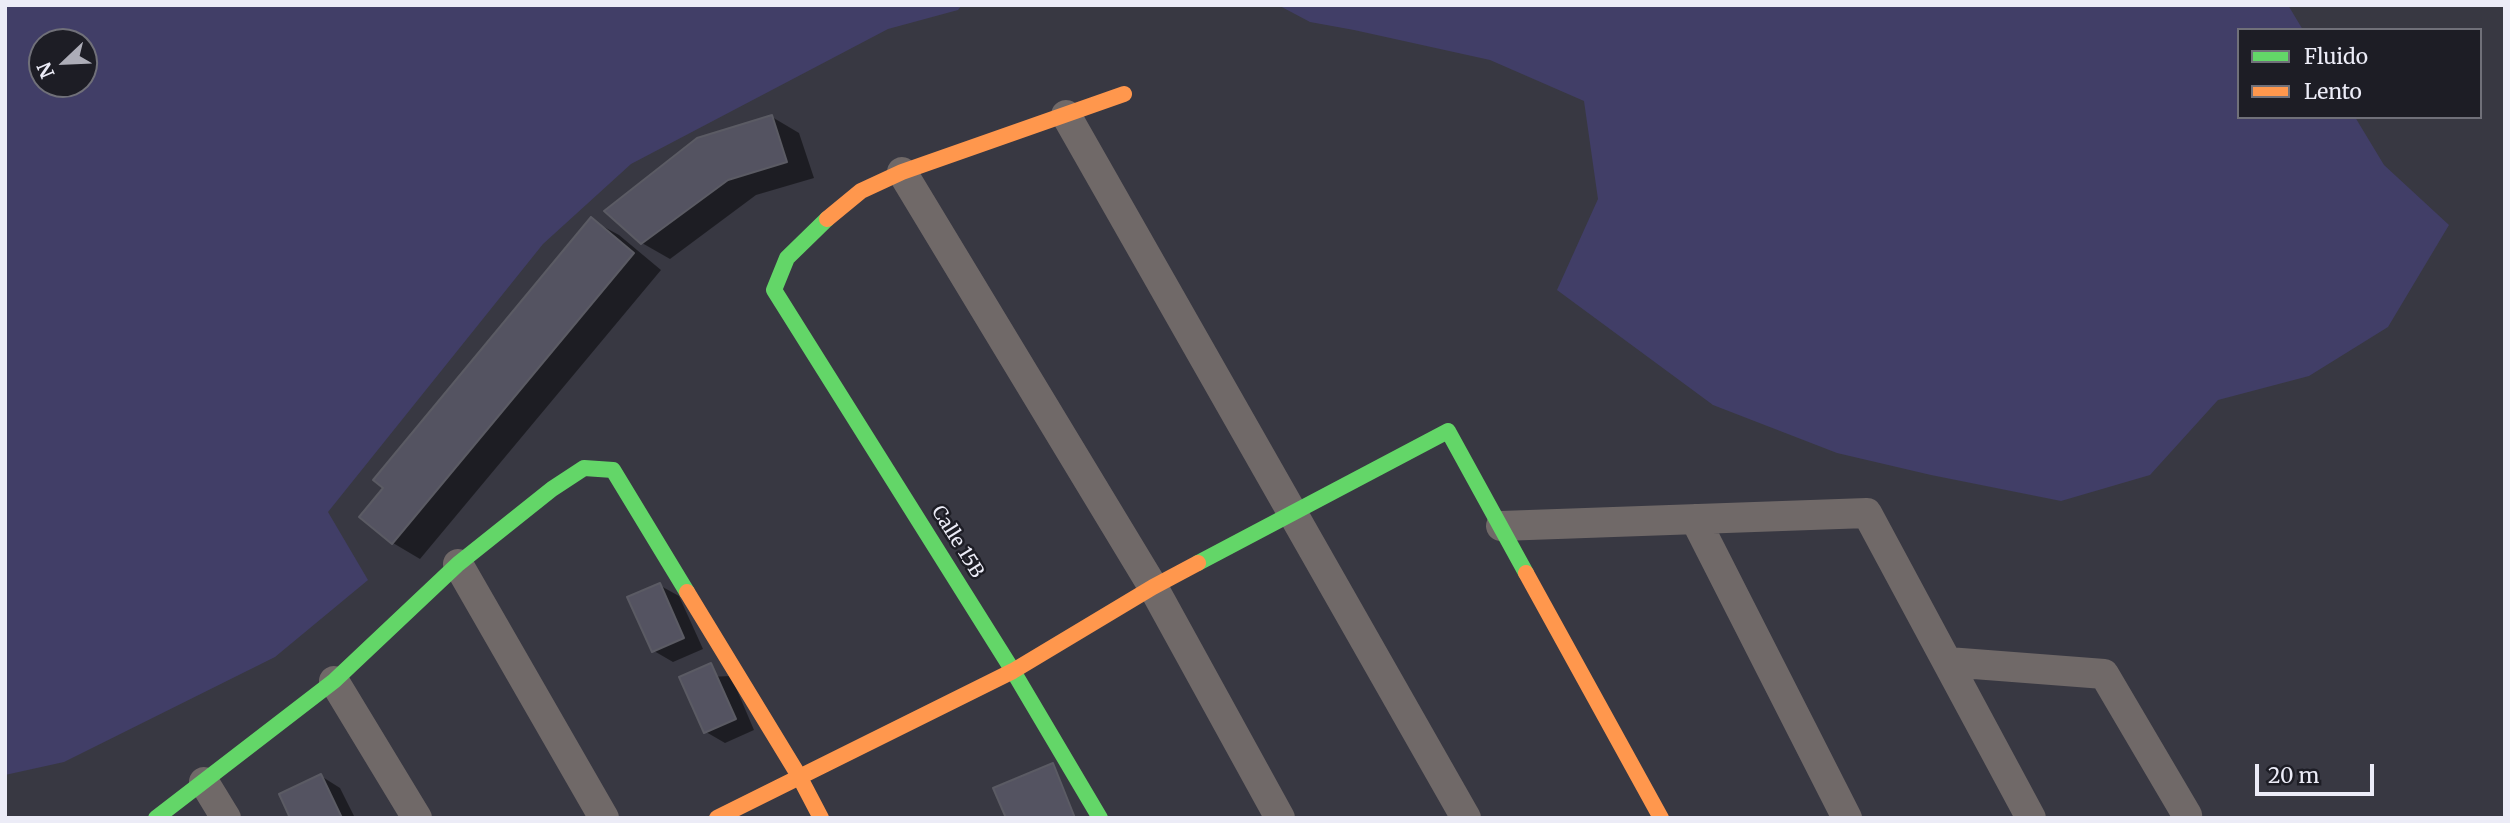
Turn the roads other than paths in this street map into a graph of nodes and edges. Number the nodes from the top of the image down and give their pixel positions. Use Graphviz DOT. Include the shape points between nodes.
graph roads {
  1 [pos="1124,94"];
  2 [pos="1066,115"];
  3 [pos="902,172"];
  4 [pos="1293,511"];
  5 [pos="1695,519"];
  6 [pos="1501,526"];
  7 [pos="458,564"];
  8 [pos="1153,587"];
  9 [pos="1948,662"];
  10 [pos="1013,671"];
  11 [pos="334,681"];
  12 [pos="799,776"];
  13 [pos="204,782"];
  14 [pos="156,818"];
  15 [pos="226,818"];
  16 [pos="417,818"];
  17 [pos="604,818"];
  18 [pos="717,818"];
  19 [pos="821,818"];
  20 [pos="1100,818"];
  21 [pos="1280,818"];
  22 [pos="1466,818"];
  23 [pos="1661,818"];
  24 [pos="1847,818"];
  25 [pos="2031,818"];
  26 [pos="2185,818"];
  1 -- 2 [label="street"];
  2 -- 3 [label="street"];
  2 -- 4 [label="street"];
  3 -- 8 [label="street"];
  3 -- 10 [label="street, Calle 15B" via="861,191 810,234 787,258 774,290"];
  4 -- 6 [label="street" via="1448,431"];
  4 -- 8 [label="street"];
  4 -- 22 [label="street"];
  5 -- 6 [label="street"];
  5 -- 9 [label="street" via="1867,513"];
  5 -- 24 [label="street"];
  6 -- 23 [label="street"];
  7 -- 11 [label="street"];
  7 -- 12 [label="street" via="584,468 613,470"];
  7 -- 17 [label="street"];
  8 -- 10 [label="street"];
  8 -- 21 [label="street"];
  9 -- 25 [label="street"];
  9 -- 26 [label="street" via="2104,674"];
  10 -- 12 [label="street"];
  10 -- 20 [label="street, Calle 15B"];
  11 -- 13 [label="street"];
  11 -- 16 [label="street"];
  12 -- 18 [label="street"];
  12 -- 19 [label="street"];
  13 -- 14 [label="street"];
  13 -- 15 [label="street"];
}
